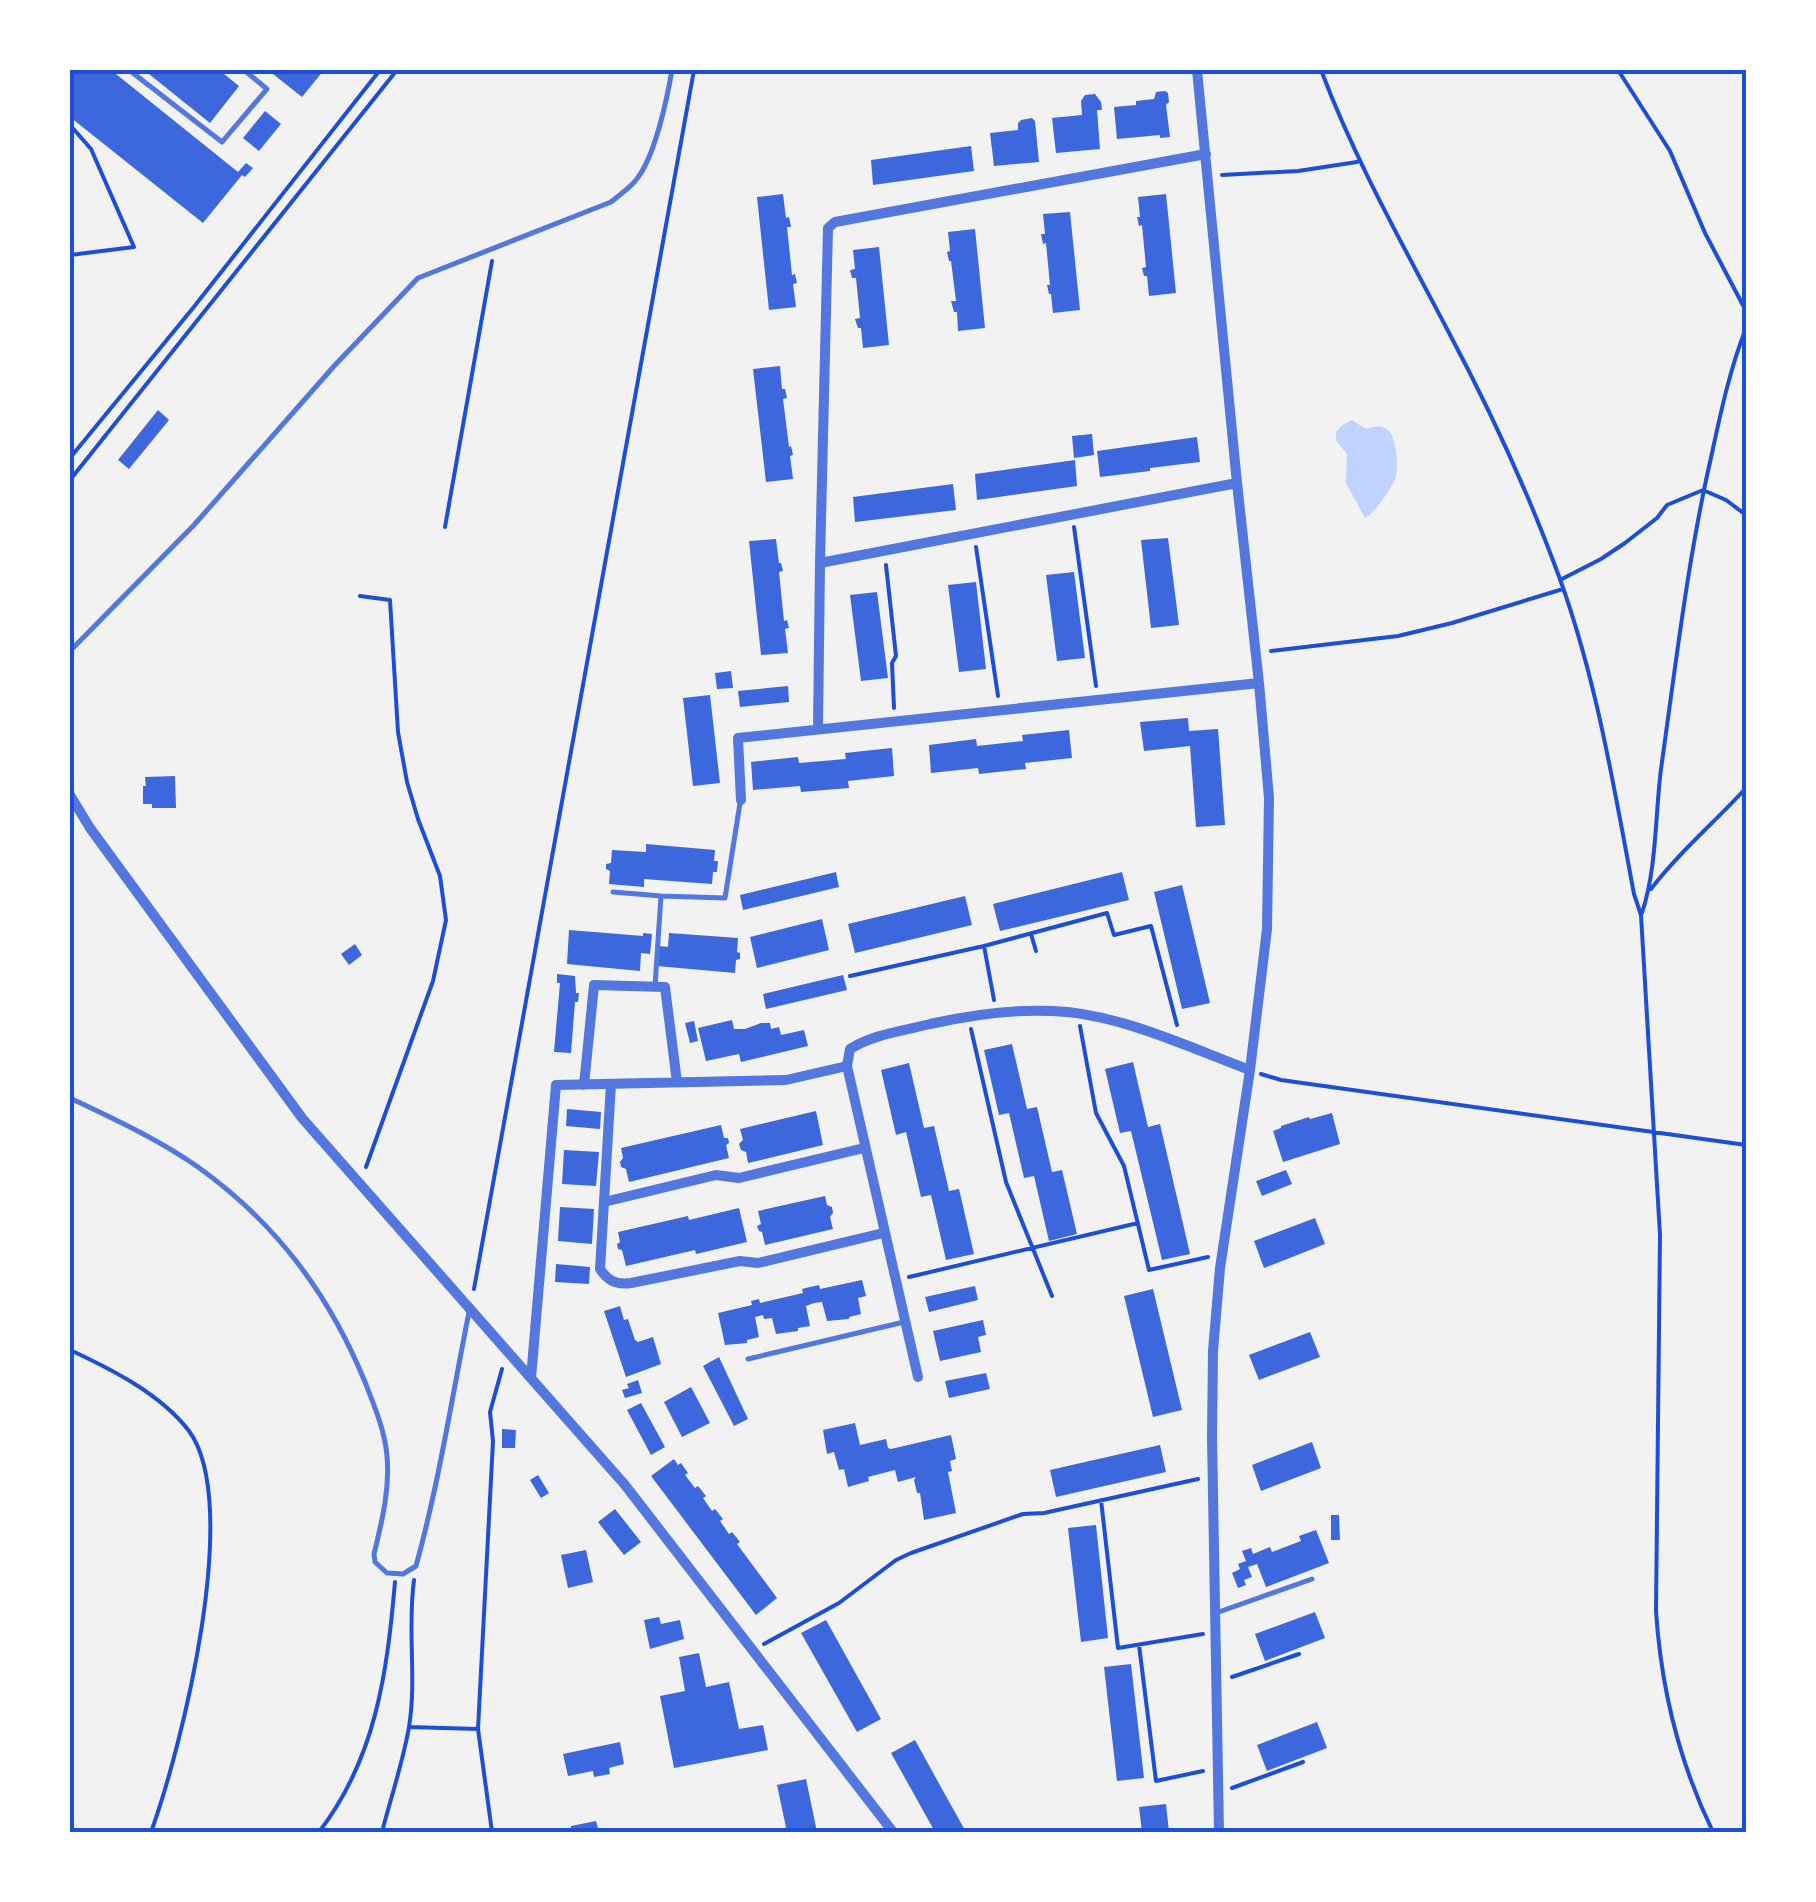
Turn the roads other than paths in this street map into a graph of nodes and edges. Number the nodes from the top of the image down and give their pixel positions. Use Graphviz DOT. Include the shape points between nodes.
graph roads {
  1 [pos="129,70"];
  2 [pos="244,70"];
  3 [pos="672,70"];
  4 [pos="1198,70"];
  5 [pos="1206,154"];
  6 [pos="1237,483"];
  7 [pos="820,563"];
  8 [pos="70,650"];
  9 [pos="1260,684"];
  10 [pos="818,730"];
  11 [pos="70,794"];
  12 [pos="740,800"];
  13 [pos="613,892"];
  14 [pos="661,896"];
  15 [pos="656,986"];
  16 [pos="847,1066"];
  17 [pos="1250,1070"];
  18 [pos="677,1082"];
  19 [pos="611,1084"];
  20 [pos="584,1085"];
  21 [pos="70,1098"];
  22 [pos="864,1148"];
  23 [pos="604,1202"];
  24 [pos="884,1233"];
  25 [pos="470,1309"];
  26 [pos="904,1322"];
  27 [pos="748,1359"];
  28 [pos="918,1377"];
  29 [pos="530,1378"];
  30 [pos="1312,1579"];
  31 [pos="1215,1614"];
  32 [pos="889,1831"];
  33 [pos="1219,1832"];
  1 -- 2 [label="lane" via="222,142 267,88"];
  3 -- 8 [label="lane" via="662,118 637,179 611,202 418,278"];
  4 -- 5 [label="street"];
  5 -- 6 [label="street"];
  5 -- 7 [label="street" via="828,228"];
  6 -- 7 [label="street"];
  6 -- 9 [label="street"];
  7 -- 10 [label="street"];
  9 -- 10 [label="street"];
  9 -- 17 [label="street" via="1269,879"];
  10 -- 12 [label="street" via="738,738"];
  11 -- 25 [label="street" via="265,1070"];
  12 -- 14 [label="lane" via="725,898"];
  13 -- 14 [label="lane"];
  14 -- 15 [label="lane"];
  15 -- 18 [label="street" via="665,987"];
  15 -- 20 [label="street" via="594,985"];
  16 -- 17 [label="street" via="850,1048 866,1039 968,1016 1052,1011 1136,1028"];
  16 -- 18 [label="street" via="786,1080"];
  16 -- 22 [label="street"];
  17 -- 31 [label="street" via="1213,1352"];
  18 -- 19 [label="street"];
  19 -- 20 [label="street"];
  19 -- 23 [label="street"];
  20 -- 29 [label="street" via="556,1085"];
  21 -- 25 [label="lane" via="200,1169 256,1216 308,1275 353,1353 388,1454 388,1499 374,1554 387,1573 416,1566"];
  22 -- 23 [label="street"];
  22 -- 24 [label="street"];
  23 -- 24 [label="street" via="600,1269 621,1284 758,1263"];
  24 -- 26 [label="street"];
  25 -- 29 [label="street"];
  26 -- 27 [label="lane"];
  26 -- 28 [label="street"];
  29 -- 32 [label="street" via="625,1485"];
  30 -- 31 [label="lane"];
  31 -- 33 [label="street"];
}
